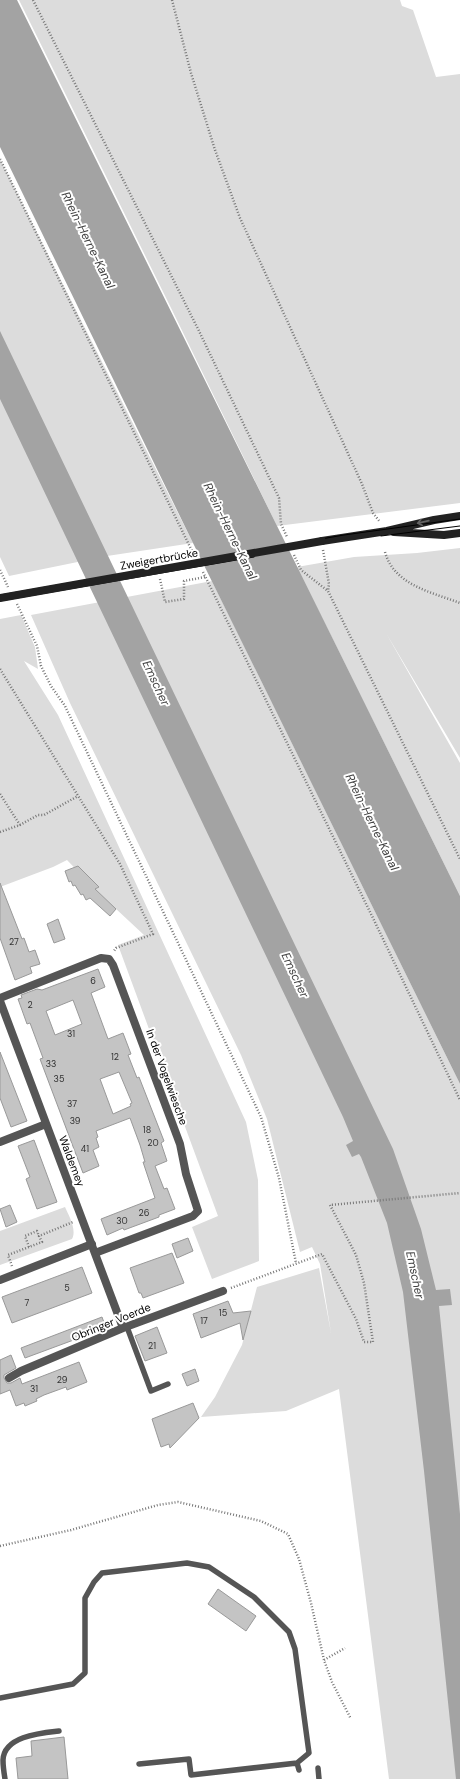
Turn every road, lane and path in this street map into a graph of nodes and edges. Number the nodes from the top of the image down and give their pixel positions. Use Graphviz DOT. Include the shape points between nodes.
graph roads {
  1 [pos="33,0"];
  2 [pos="172,0"];
  3 [pos="0,159"];
  4 [pos="460,516"];
  5 [pos="387,532"];
  6 [pos="460,533"];
  7 [pos="289,544"];
  8 [pos="292,550"];
  9 [pos="385,552"];
  10 [pos="195,556"];
  11 [pos="325,562"];
  12 [pos="0,570"];
  13 [pos="202,570"];
  14 [pos="158,571"];
  15 [pos="205,577"];
  16 [pos="10,590"];
  17 [pos="328,591"];
  18 [pos="14,597"];
  19 [pos="0,598"];
  20 [pos="460,603"];
  21 [pos="0,670"];
  22 [pos="0,794"];
  23 [pos="78,796"];
  24 [pos="20,825"];
  25 [pos="0,832"];
  26 [pos="460,859"];
  27 [pos="109,959"];
  28 [pos="0,1000"];
  29 [pos="460,1100"];
  30 [pos="46,1124"];
  31 [pos="0,1142"];
  32 [pos="460,1193"];
  33 [pos="74,1222"];
  34 [pos="39,1236"];
  35 [pos="92,1244"];
  36 [pos="29,1247"];
  37 [pos="95,1253"];
  38 [pos="296,1263"];
  39 [pos="15,1274"];
  40 [pos="0,1280"];
  41 [pos="222,1291"];
  42 [pos="125,1328"];
  43 [pos="9,1378"];
  44 [pos="168,1384"];
  45 [pos="345,1648"];
  46 [pos="324,1660"];
  47 [pos="0,1698"];
  48 [pos="58,1731"];
  49 [pos="297,1763"];
  50 [pos="139,1764"];
  51 [pos="318,1768"];
  52 [pos="298,1770"];
  53 [pos="5,1779"];
  54 [pos="319,1779"];
  1 -- 7 [label="path" via="199,331 279,498 281,524"];
  2 -- 5 [label="path" via="215,150 240,218 373,513"];
  3 -- 10 [label="path"];
  4 -- 5 [label="main road, one-way"];
  5 -- 6 [label="main road" via="444,535"];
  5 -- 14 [label="main road, Zweigertbrücke, bridge"];
  8 -- 17 [label="path" via="301,570"];
  9 -- 20 [label="path" via="388,562 400,577 420,588"];
  11 -- 17 [label="path"];
  12 -- 16 [label="path"];
  13 -- 15 [label="path"];
  14 -- 15 [label="path" via="165,602 184,599 184,580"];
  14 -- 19 [label="main road, Zweigertbrücke, bridge"];
  15 -- 29 [label="path"];
  17 -- 26 [label="path"];
  18 -- 38 [label="path" via="37,646 41,666 65,706 261,1117 278,1178"];
  21 -- 23 [label="path"];
  22 -- 24 [label="path"];
  23 -- 24 [label="path"];
  23 -- 27 [label="path" via="120,864 153,934 116,948"];
  24 -- 25 [label="path"];
  27 -- 28 [label="street" via="101,958"];
  27 -- 37 [label="street, In der Vogelwiesche" via="180,1144 198,1211 193,1216"];
  28 -- 30 [label="street, Waldemey"];
  30 -- 31 [label="street"];
  30 -- 35 [label="street, Waldemey"];
  32 -- 38 [label="path" via="330,1205 356,1255 364,1283 372,1342 364,1342 356,1320 322,1254"];
  33 -- 34 [label="path"];
  34 -- 36 [label="path" via="42,1242"];
  34 -- 36 [label="path" via="38,1231 25,1236"];
  35 -- 37 [label="street, Waldemey"];
  35 -- 39 [label="street"];
  36 -- 39 [label="path" via="8,1255"];
  37 -- 42 [label="street, Waldemey"];
  38 -- 41 [label="path"];
  39 -- 40 [label="street"];
  41 -- 42 [label="street, Obringer Voerde"];
  42 -- 43 [label="street, Obringer Voerde"];
  42 -- 44 [label="lane" via="151,1391"];
  45 -- 46 [label="path"];
  47 -- 49 [label="lane" via="73,1684 85,1673 85,1598 102,1573 187,1563 209,1567 254,1597 290,1632 295,1649 309,1753"];
  48 -- 53 [label="lane" via="27,1736 9,1747 3,1759"];
  49 -- 50 [label="lane" via="190,1775 189,1760"];
  49 -- 52 [label="lane"];
  51 -- 54 [label="lane"];
}
